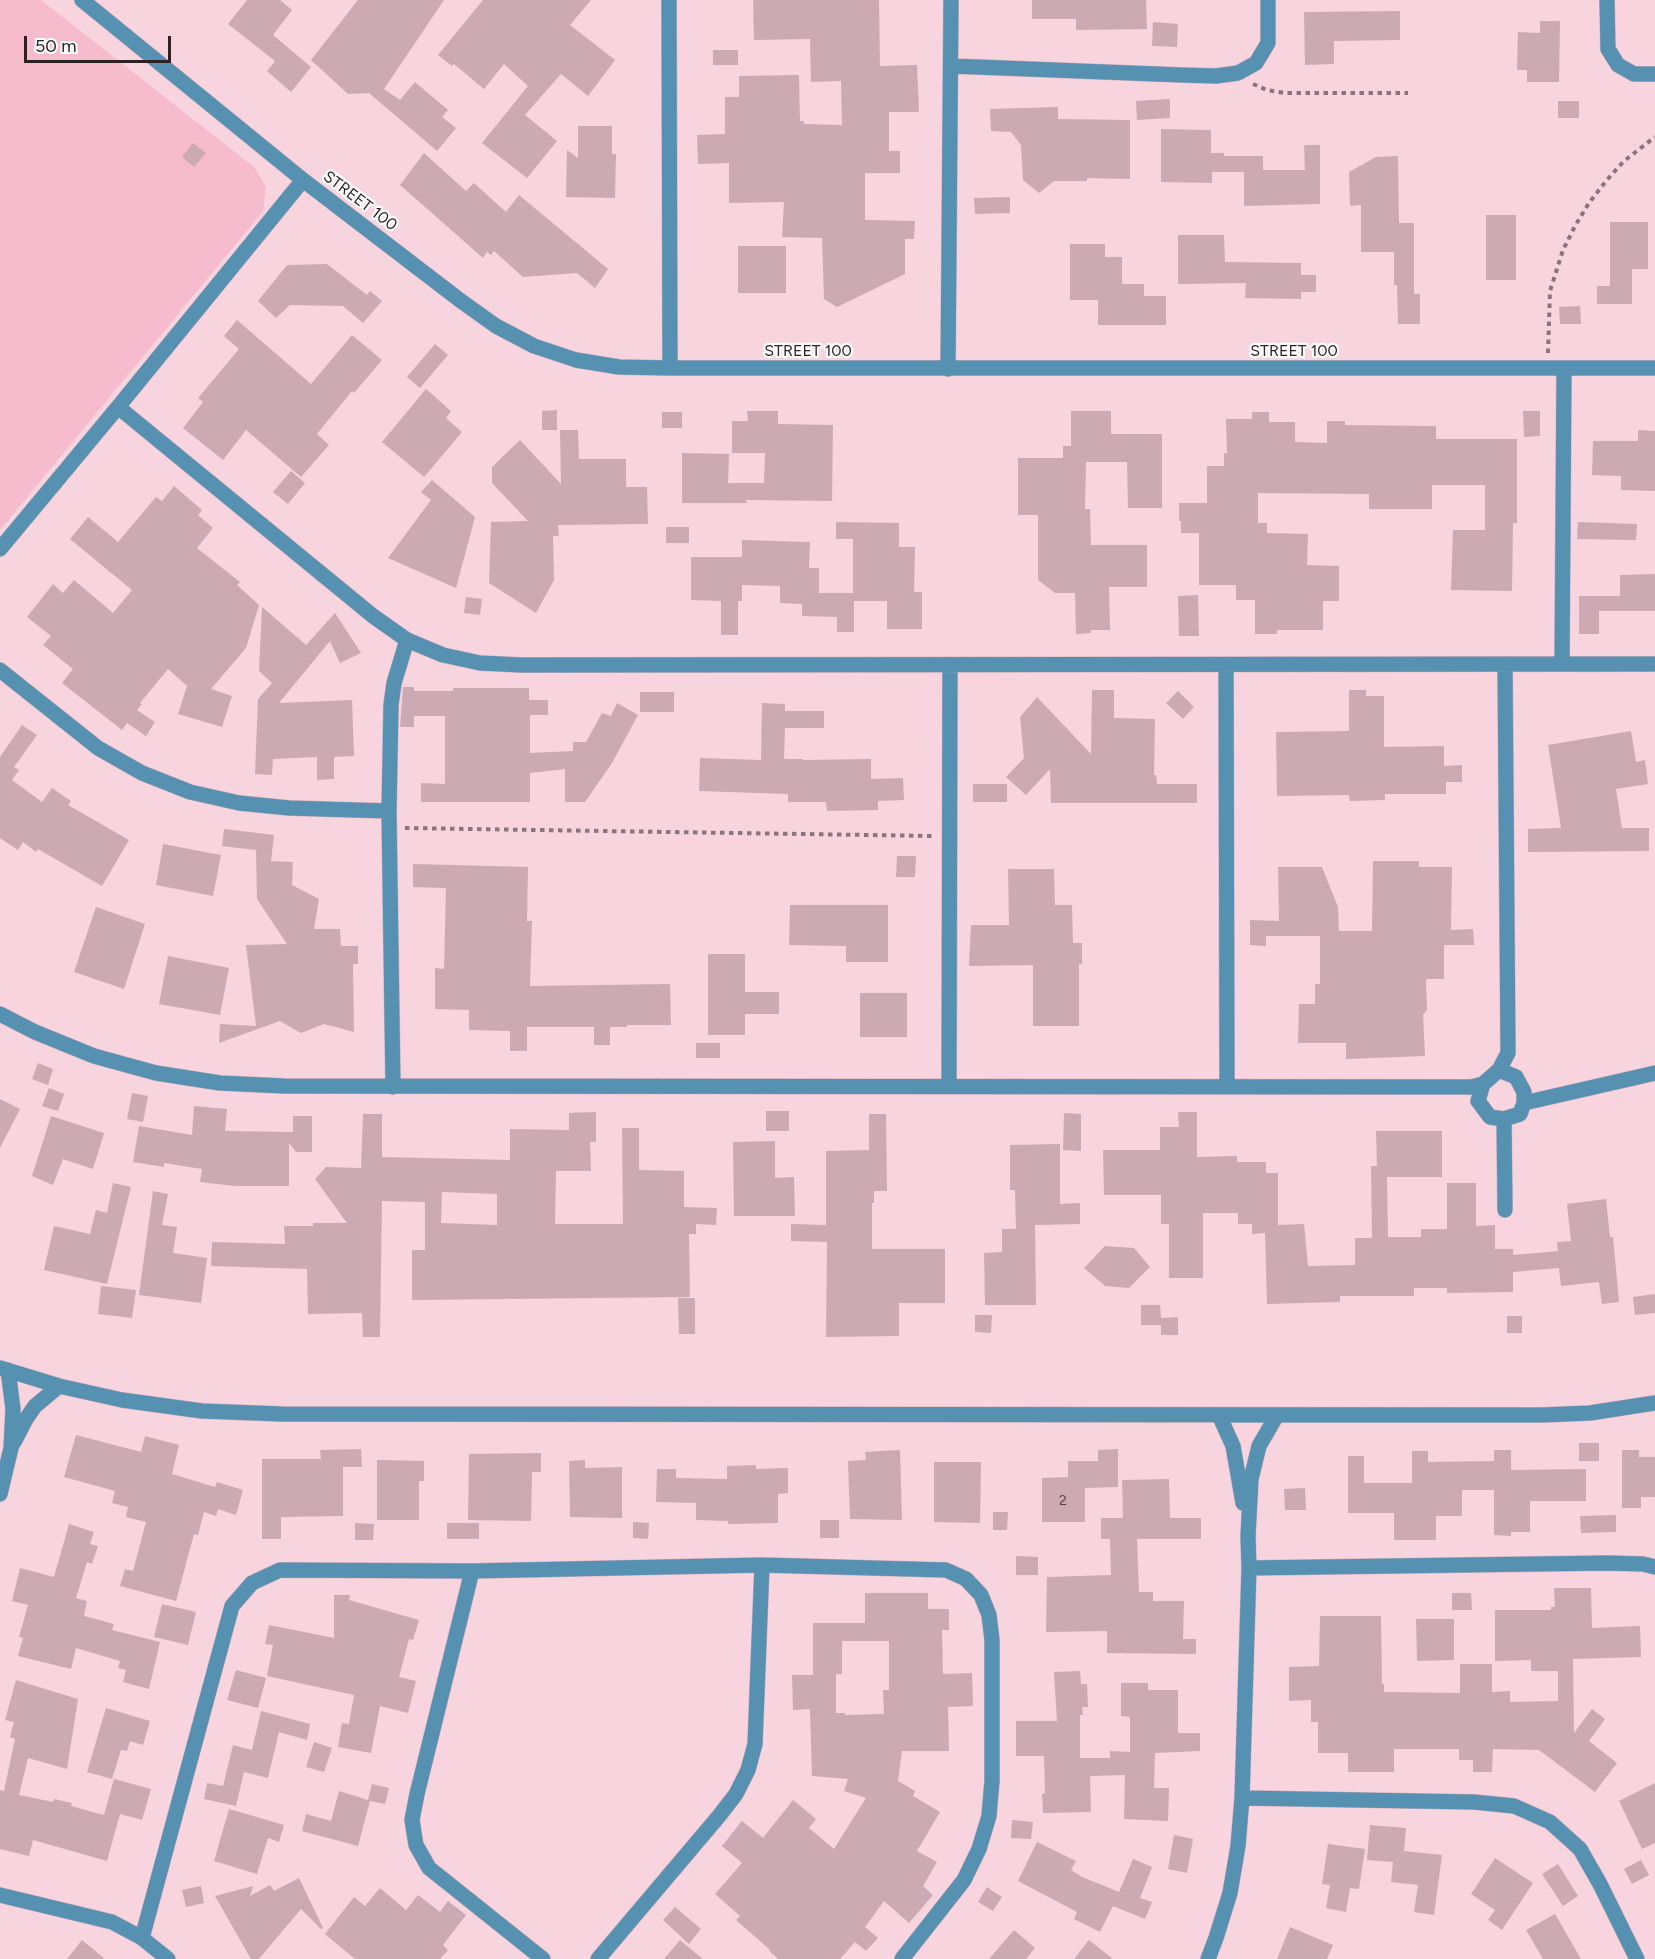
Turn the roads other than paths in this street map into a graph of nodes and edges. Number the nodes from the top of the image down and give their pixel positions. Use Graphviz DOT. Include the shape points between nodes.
graph roads {
  1 [pos="82,0"];
  2 [pos="669,0"];
  3 [pos="951,0"];
  4 [pos="1268,0"];
  5 [pos="1607,0"];
  6 [pos="951,66"];
  7 [pos="1655,74"];
  8 [pos="303,180"];
  9 [pos="669,368"];
  10 [pos="1564,368"];
  11 [pos="1655,368"];
  12 [pos="948,369"];
  13 [pos="118,407"];
  14 [pos="0,549"];
  15 [pos="407,640"];
  16 [pos="1505,664"];
  17 [pos="1562,664"];
  18 [pos="1655,664"];
  19 [pos="950,665"];
  20 [pos="1226,665"];
  21 [pos="0,670"];
  22 [pos="389,811"];
  23 [pos="0,1014"];
  24 [pos="1499,1070"];
  25 [pos="1655,1073"];
  26 [pos="1483,1083"];
  27 [pos="949,1085"];
  28 [pos="1227,1086"];
  29 [pos="393,1087"];
  30 [pos="1524,1103"];
  31 [pos="1504,1119"];
  32 [pos="1505,1210"];
  33 [pos="4,1369"];
  34 [pos="59,1386"];
  35 [pos="1655,1403"];
  36 [pos="1219,1415"];
  37 [pos="1277,1415"];
  38 [pos="11,1448"];
  39 [pos="0,1494"];
  40 [pos="1248,1536"];
  41 [pos="762,1565"];
  42 [pos="1655,1567"];
  43 [pos="1249,1568"];
  44 [pos="472,1571"];
  45 [pos="1242,1798"];
  46 [pos="0,1895"];
  47 [pos="142,1938"];
  48 [pos="168,1959"];
  49 [pos="543,1959"];
  50 [pos="598,1959"];
  51 [pos="902,1959"];
  52 [pos="1208,1959"];
  53 [pos="1637,1959"];
  1 -- 8 [label="street, STREET 100"];
  2 -- 9 [label="street"];
  3 -- 6 [label="street"];
  4 -- 6 [label="street" via="1268,43 1256,63 1238,73 1216,76"];
  5 -- 7 [label="street" via="1608,50 1618,65 1634,74"];
  6 -- 12 [label="street"];
  8 -- 9 [label="street, STREET 100" via="460,301 534,346 576,360 619,367"];
  8 -- 13 [label="street"];
  9 -- 12 [label="street, STREET 100"];
  10 -- 11 [label="street, STREET 100"];
  10 -- 12 [label="street, STREET 100"];
  10 -- 17 [label="street"];
  13 -- 14 [label="street"];
  13 -- 15 [label="street"];
  15 -- 19 [label="street" via="443,655 480,663 521,665"];
  15 -- 22 [label="street" via="391,705"];
  16 -- 17 [label="street"];
  16 -- 20 [label="street"];
  16 -- 24 [label="street" via="1508,1053"];
  17 -- 18 [label="street"];
  19 -- 20 [label="street"];
  19 -- 27 [label="street"];
  20 -- 28 [label="street"];
  21 -- 22 [label="street" via="98,748 142,773 190,792 239,803 290,808"];
  22 -- 29 [label="street"];
  23 -- 29 [label="street" via="94,1056 156,1072 220,1083"];
  24 -- 26 [label="street"];
  24 -- 30 [label="street" via="1516,1077 1524,1092"];
  25 -- 30 [label="street"];
  26 -- 28 [label="street" via="1471,1087"];
  26 -- 31 [label="street" via="1478,1101 1490,1117"];
  27 -- 28 [label="street"];
  27 -- 29 [label="street"];
  30 -- 31 [label="street" via="1520,1114"];
  31 -- 32 [label="street"];
  33 -- 34 [label="street"];
  33 -- 38 [label="street" via="13,1409"];
  34 -- 36 [label="street" via="202,1411 282,1414"];
  34 -- 38 [label="street" via="26,1419"];
  35 -- 37 [label="street" via="1590,1413 1542,1415"];
  36 -- 37 [label="street"];
  36 -- 40 [label="street" via="1233,1446"];
  37 -- 40 [label="street" via="1259,1446 1251,1479"];
  38 -- 39 [label="street"];
  40 -- 43 [label="street"];
  41 -- 44 [label="street"];
  41 -- 50 [label="street" via="755,1744 748,1770 736,1794"];
  41 -- 51 [label="street" via="946,1570 966,1579 981,1595 989,1615 989,1815 964,1880"];
  42 -- 43 [label="street" via="1607,1563"];
  43 -- 45 [label="street"];
  44 -- 47 [label="street" via="280,1570 252,1583 232,1606"];
  44 -- 49 [label="street" via="417,1794 412,1820 416,1845 429,1868"];
  45 -- 52 [label="street" via="1230,1893"];
  45 -- 53 [label="street" via="1514,1806 1550,1822 1580,1849"];
  46 -- 47 [label="street" via="112,1922"];
  47 -- 48 [label="street"];
}
